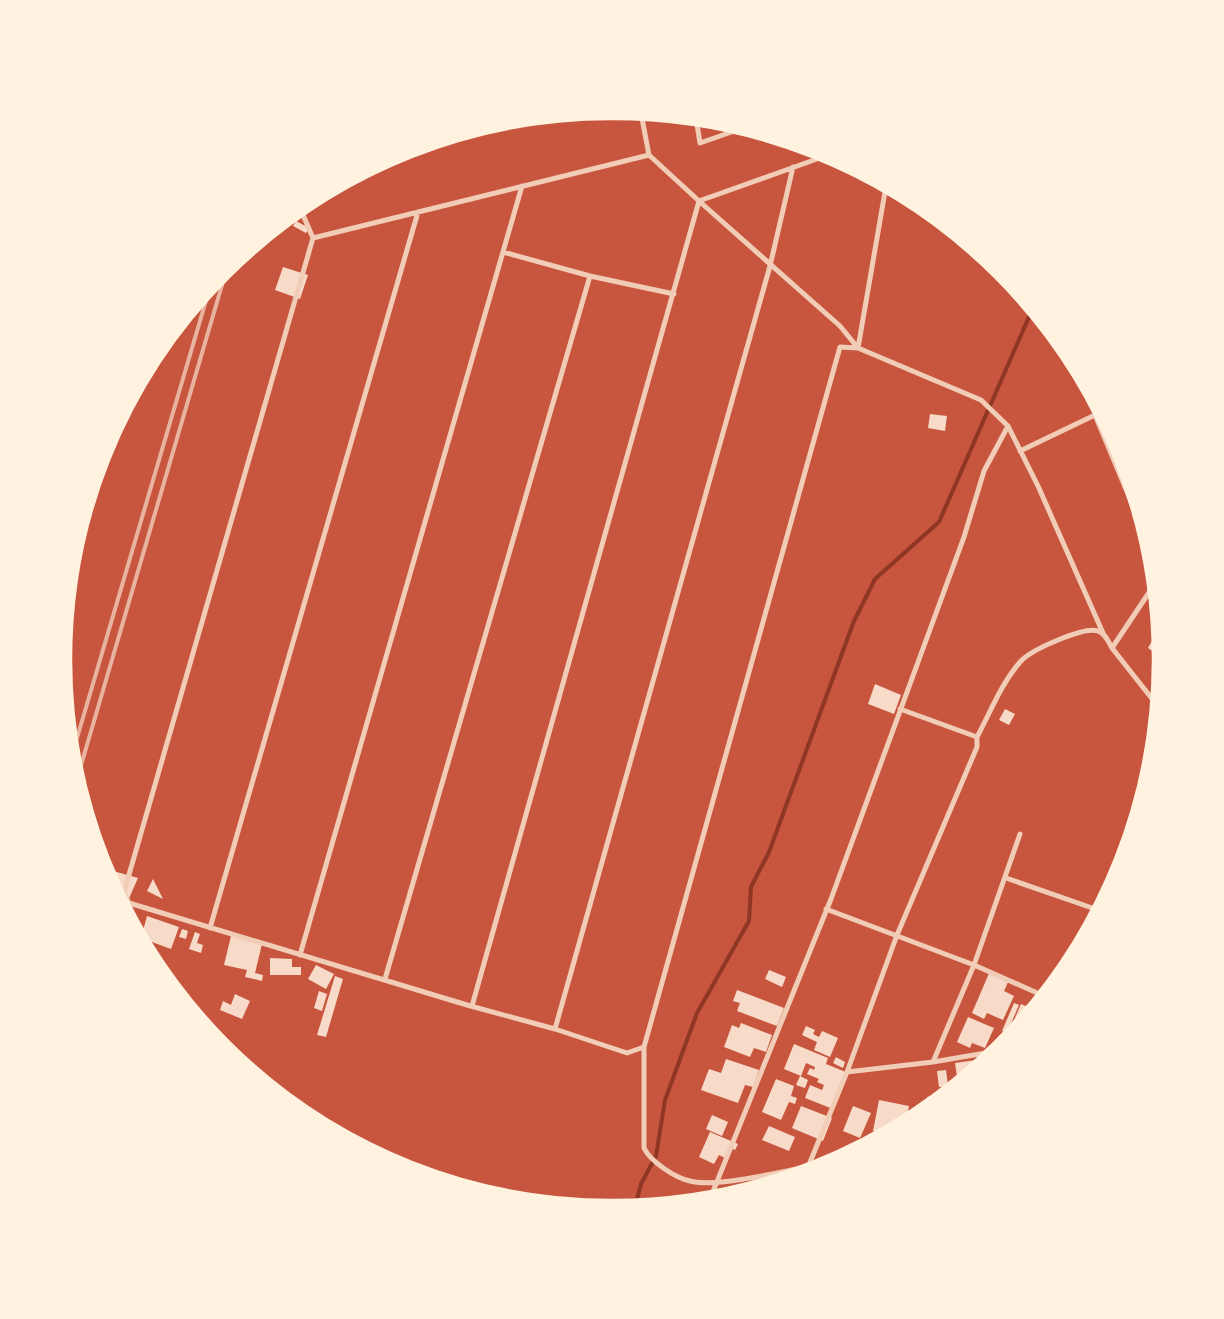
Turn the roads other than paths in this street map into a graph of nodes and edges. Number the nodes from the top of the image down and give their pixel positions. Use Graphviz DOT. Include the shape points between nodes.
graph roads {
  1 [pos="642,120"];
  2 [pos="697,126"];
  3 [pos="731,132"];
  4 [pos="649,155"];
  5 [pos="816,159"];
  6 [pos="792,167"];
  7 [pos="522,186"];
  8 [pos="885,193"];
  9 [pos="699,201"];
  10 [pos="418,212"];
  11 [pos="303,216"];
  12 [pos="313,238"];
  13 [pos="503,252"];
  14 [pos="770,266"];
  15 [pos="590,276"];
  16 [pos="674,294"];
  17 [pos="858,348"];
  18 [pos="1095,415"];
  19 [pos="1098,422"];
  20 [pos="1008,426"];
  21 [pos="1020,452"];
  22 [pos="1120,474"];
  23 [pos="1148,593"];
  24 [pos="1103,633"];
  25 [pos="1112,648"];
  26 [pos="1152,698"];
  27 [pos="900,709"];
  28 [pos="976,737"];
  29 [pos="1020,834"];
  30 [pos="1006,878"];
  31 [pos="128,901"];
  32 [pos="129,903"];
  33 [pos="1092,908"];
  34 [pos="826,909"];
  35 [pos="210,928"];
  36 [pos="897,935"];
  37 [pos="300,955"];
  38 [pos="974,965"];
  39 [pos="385,979"];
  40 [pos="1037,993"];
  41 [pos="472,1006"];
  42 [pos="555,1029"];
  43 [pos="644,1047"];
  44 [pos="982,1054"];
  45 [pos="933,1062"];
  46 [pos="847,1072"];
  47 [pos="809,1163"];
  48 [pos="795,1168"];
  49 [pos="717,1183"];
  50 [pos="714,1191"];
  1 -- 4 [label="street"];
  2 -- 3 [label="street" via="700,143"];
  4 -- 7 [label="street"];
  4 -- 9 [label="street"];
  5 -- 6 [label="street"];
  6 -- 9 [label="street"];
  6 -- 14 [label="street"];
  7 -- 10 [label="street"];
  7 -- 13 [label="street"];
  8 -- 17 [label="street"];
  9 -- 14 [label="street"];
  9 -- 16 [label="street"];
  10 -- 12 [label="street"];
  10 -- 35 [label="street"];
  11 -- 12 [label="street"];
  12 -- 31 [label="street" via="124,892"];
  13 -- 15 [label="street"];
  13 -- 37 [label="street"];
  14 -- 17 [label="street" via="840,326"];
  14 -- 42 [label="street"];
  15 -- 16 [label="street"];
  15 -- 39 [label="street"];
  16 -- 41 [label="street"];
  17 -- 20 [label="street" via="981,400"];
  17 -- 43 [label="street" via="840,347"];
  18 -- 21 [label="street"];
  19 -- 22 [label="street"];
  20 -- 21 [label="street"];
  20 -- 27 [label="street" via="984,471 964,537"];
  21 -- 24 [label="street"];
  23 -- 25 [label="street"];
  24 -- 25 [label="street"];
  24 -- 28 [label="street" via="1081,631 1022,660"];
  25 -- 26 [label="street"];
  27 -- 28 [label="street"];
  27 -- 34 [label="street"];
  28 -- 36 [label="street" via="976,747"];
  29 -- 30 [label="street"];
  30 -- 33 [label="street"];
  30 -- 38 [label="street"];
  32 -- 35 [label="street"];
  34 -- 36 [label="street"];
  34 -- 49 [label="street"];
  35 -- 37 [label="street"];
  36 -- 38 [label="street"];
  36 -- 46 [label="street"];
  37 -- 39 [label="street"];
  38 -- 40 [label="street"];
  38 -- 45 [label="street"];
  39 -- 41 [label="street"];
  41 -- 42 [label="street"];
  42 -- 43 [label="street" via="627,1053"];
  43 -- 49 [label="street" via="643,1140 648,1156 689,1182"];
  44 -- 45 [label="street"];
  45 -- 46 [label="street"];
  46 -- 47 [label="street"];
  48 -- 49 [label="street"];
  49 -- 50 [label="street"];
}
